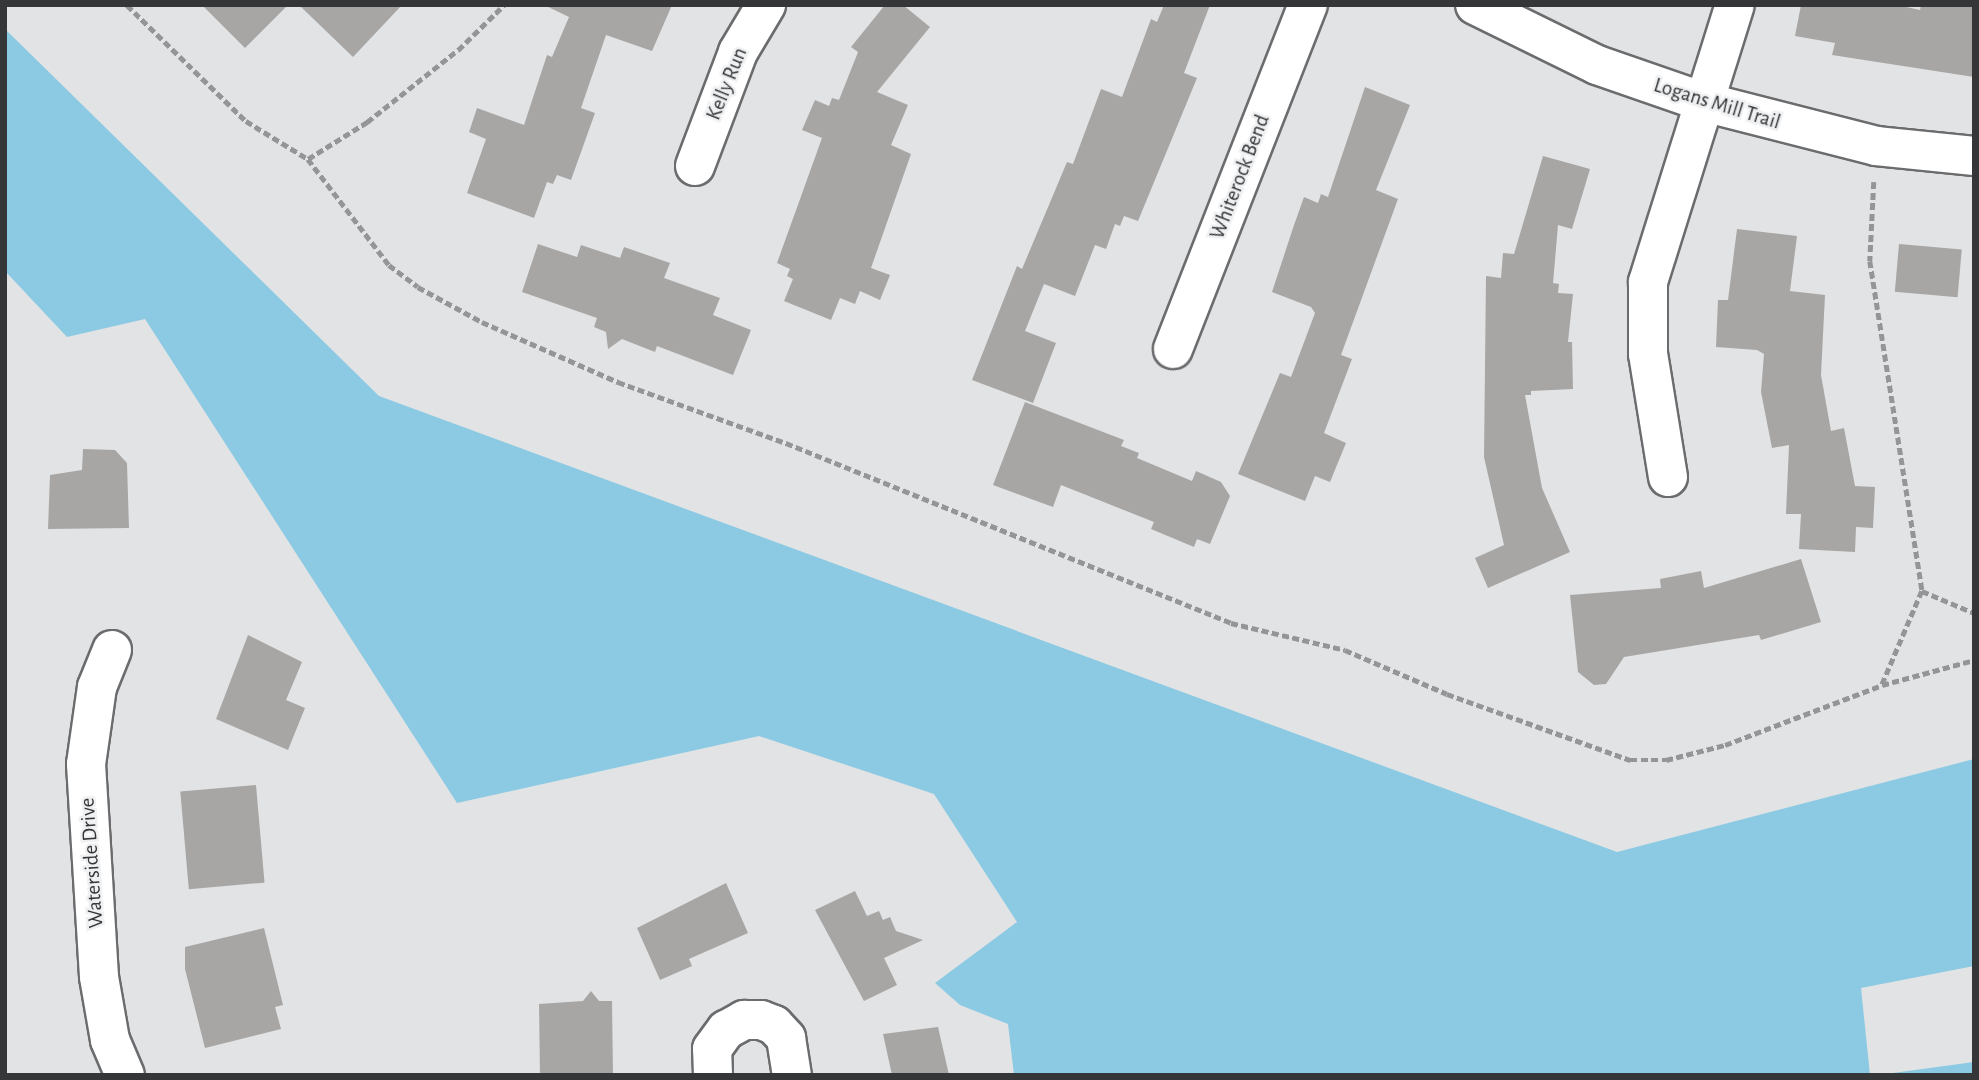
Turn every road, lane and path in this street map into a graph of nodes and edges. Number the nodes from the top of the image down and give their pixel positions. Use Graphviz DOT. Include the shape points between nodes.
graph roads {
  1 [pos="127,5"];
  2 [pos="504,5"];
  3 [pos="766,5"];
  4 [pos="1308,5"];
  5 [pos="1475,5"];
  6 [pos="1735,5"];
  7 [pos="1704,102"];
  8 [pos="1876,146"];
  9 [pos="1974,156"];
  10 [pos="309,159"];
  11 [pos="695,166"];
  12 [pos="1173,349"];
  13 [pos="1668,477"];
  14 [pos="1922,591"];
  15 [pos="1974,613"];
  16 [pos="112,650"];
  17 [pos="1974,660"];
  18 [pos="1882,685"];
  19 [pos="125,1075"];
  20 [pos="713,1075"];
  21 [pos="792,1075"];
  1 -- 10 [label="path" via="246,121"];
  2 -- 10 [label="path" via="458,50 367,122"];
  3 -- 11 [label="street, Kelly Run" via="738,52"];
  4 -- 12 [label="street, Whiterock Bend"];
  5 -- 7 [label="street, Logans Mill Trail" via="1597,65"];
  6 -- 7 [label="street"];
  7 -- 8 [label="street, Logans Mill Trail"];
  7 -- 13 [label="street" via="1648,282 1648,354"];
  8 -- 9 [label="street, Logans Mill Trail"];
  8 -- 14 [label="path" via="1871,261"];
  10 -- 18 [label="path" via="389,265 418,287 482,322 618,382 786,443 1194,609 1231,623 1345,650 1596,749 1630,760 1666,760 1725,745"];
  14 -- 15 [label="path"];
  14 -- 18 [label="path"];
  16 -- 19 [label="street, Waterside Drive" via="97,687 86,764 99,977 110,1040"];
  17 -- 18 [label="path"];
  20 -- 21 [label="street" via="712,1049 726,1030 744,1020 761,1020 774,1025 786,1038"];
}
